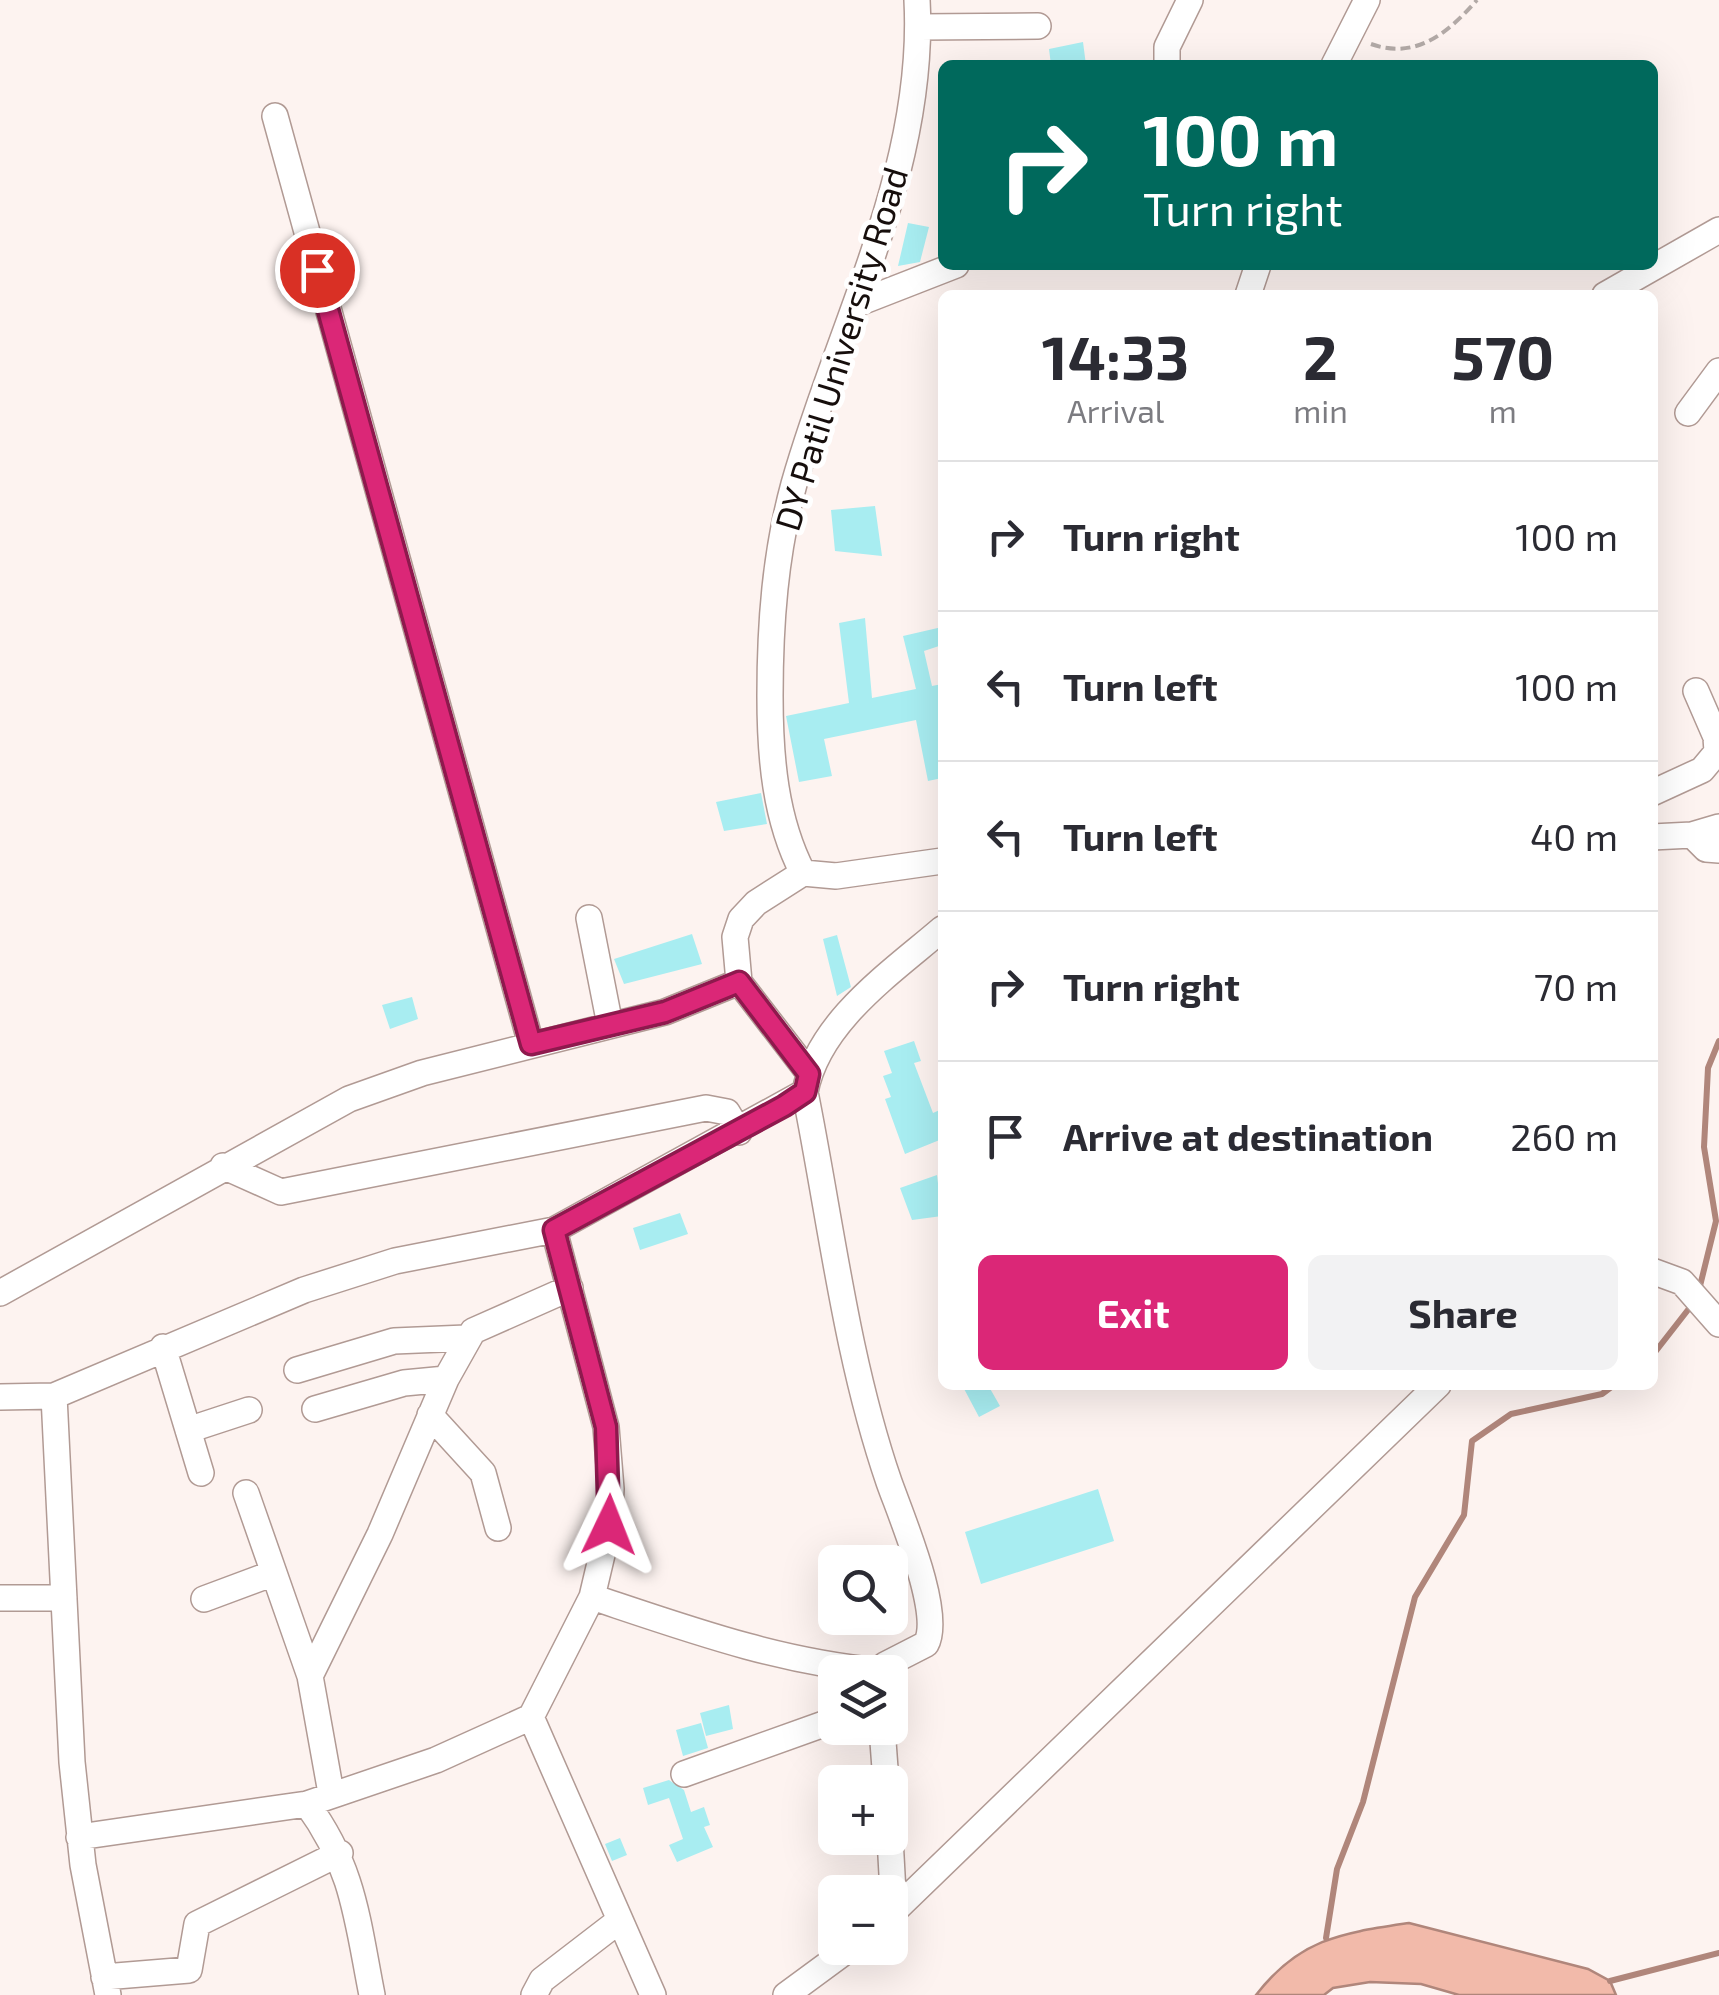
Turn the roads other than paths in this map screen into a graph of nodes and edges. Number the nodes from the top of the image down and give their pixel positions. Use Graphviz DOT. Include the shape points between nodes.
graph roads {
  1 [pos="917,0"];
  2 [pos="1190,0"];
  3 [pos="1367,0"];
  4 [pos="1038,26"];
  5 [pos="918,27"];
  6 [pos="1167,60"];
  7 [pos="1336,60"];
  8 [pos="275,116"];
  9 [pos="1719,230"];
  10 [pos="1658,264"];
  11 [pos="943,270"];
  12 [pos="1648,270"];
  13 [pos="1613,290"];
  14 [pos="856,304"];
  15 [pos="1719,371"];
  16 [pos="1688,413"];
  17 [pos="1696,691"];
  18 [pos="1658,790"];
  19 [pos="1719,827"];
  20 [pos="1692,835"];
  21 [pos="1658,838"];
  22 [pos="1719,850"];
  23 [pos="938,862"];
  24 [pos="803,873"];
  25 [pos="589,918"];
  26 [pos="938,931"];
  27 [pos="739,982"];
  28 [pos="610,1024"];
  29 [pos="531,1044"];
  30 [pos="807,1083"];
  31 [pos="739,1132"];
  32 [pos="223,1166"];
  33 [pos="554,1230"];
  34 [pos="1658,1273"];
  35 [pos="570,1288"];
  36 [pos="0,1293"];
  37 [pos="1719,1324"];
  38 [pos="466,1338"];
  39 [pos="163,1348"];
  40 [pos="297,1370"];
  41 [pos="446,1379"];
  42 [pos="1433,1390"];
  43 [pos="54,1396"];
  44 [pos="0,1397"];
  45 [pos="316,1409"];
  46 [pos="249,1410"];
  47 [pos="430,1415"];
  48 [pos="188,1430"];
  49 [pos="201,1474"];
  50 [pos="246,1493"];
  51 [pos="498,1528"];
  52 [pos="274,1573"];
  53 [pos="0,1598"];
  54 [pos="64,1598"];
  55 [pos="592,1598"];
  56 [pos="204,1599"];
  57 [pos="908,1655"];
  58 [pos="818,1665"];
  59 [pos="310,1676"];
  60 [pos="531,1717"];
  61 [pos="818,1726"];
  62 [pos="684,1774"];
  63 [pos="332,1793"];
  64 [pos="307,1804"];
  65 [pos="80,1837"];
  66 [pos="340,1853"];
  67 [pos="908,1898"];
  68 [pos="620,1920"];
  69 [pos="827,1965"];
  70 [pos="106,1986"];
  71 [pos="372,1995"];
  72 [pos="534,1995"];
  73 [pos="653,1995"];
  74 [pos="786,1995"];
  1 -- 5 [label="street, DY Patil University Road"];
  2 -- 6 [label="street"];
  3 -- 7 [label="street"];
  4 -- 5 [label="street"];
  5 -- 14 [label="street, DY Patil University Road" via="910,132"];
  8 -- 29 [label="street"];
  9 -- 10 [label="street"];
  11 -- 14 [label="street"];
  12 -- 13 [label="street"];
  14 -- 24 [label="street, DY Patil University Road" via="794,484 776,564 770,730 778,804"];
  15 -- 16 [label="street"];
  17 -- 18 [label="street" via="1717,752 1702,770"];
  19 -- 20 [label="street"];
  20 -- 21 [label="street"];
  20 -- 22 [label="street" via="1706,849"];
  23 -- 24 [label="street" via="836,876"];
  24 -- 27 [label="street" via="741,920 735,937"];
  25 -- 28 [label="street"];
  26 -- 30 [label="street" via="865,995"];
  27 -- 28 [label="street" via="665,1012"];
  27 -- 30 [label="street"];
  28 -- 29 [label="street"];
  29 -- 32 [label="street" via="387,1084"];
  30 -- 31 [label="street"];
  30 -- 57 [label="street" via="864,1410 916,1560 931,1626 926,1644"];
  31 -- 32 [label="street" via="727,1112 706,1108 281,1192"];
  31 -- 33 [label="street"];
  32 -- 36 [label="street"];
  33 -- 35 [label="street"];
  33 -- 39 [label="street" via="396,1261 259,1305"];
  34 -- 37 [label="street" via="1682,1282"];
  35 -- 38 [label="street"];
  35 -- 55 [label="street" via="610,1458 609,1525"];
  38 -- 40 [label="street" via="394,1341"];
  38 -- 41 [label="street"];
  39 -- 43 [label="street"];
  39 -- 48 [label="street"];
  41 -- 45 [label="street"];
  41 -- 47 [label="street"];
  42 -- 67 [label="street"];
  43 -- 44 [label="street"];
  43 -- 54 [label="street"];
  46 -- 48 [label="street"];
  47 -- 51 [label="street" via="484,1474"];
  47 -- 59 [label="street"];
  48 -- 49 [label="street"];
  50 -- 52 [label="street"];
  52 -- 56 [label="street"];
  52 -- 59 [label="street"];
  53 -- 54 [label="street"];
  54 -- 65 [label="street"];
  55 -- 58 [label="street"];
  55 -- 60 [label="street"];
  59 -- 63 [label="street"];
  60 -- 63 [label="street" via="436,1760"];
  60 -- 68 [label="street"];
  61 -- 62 [label="street"];
  63 -- 64 [label="street"];
  64 -- 65 [label="street"];
  64 -- 66 [label="street"];
  65 -- 70 [label="street"];
  66 -- 70 [label="street" via="196,1924 190,1970"];
  66 -- 71 [label="street"];
  68 -- 72 [label="street" via="542,1980"];
  68 -- 73 [label="street"];
  69 -- 74 [label="street"];
}
